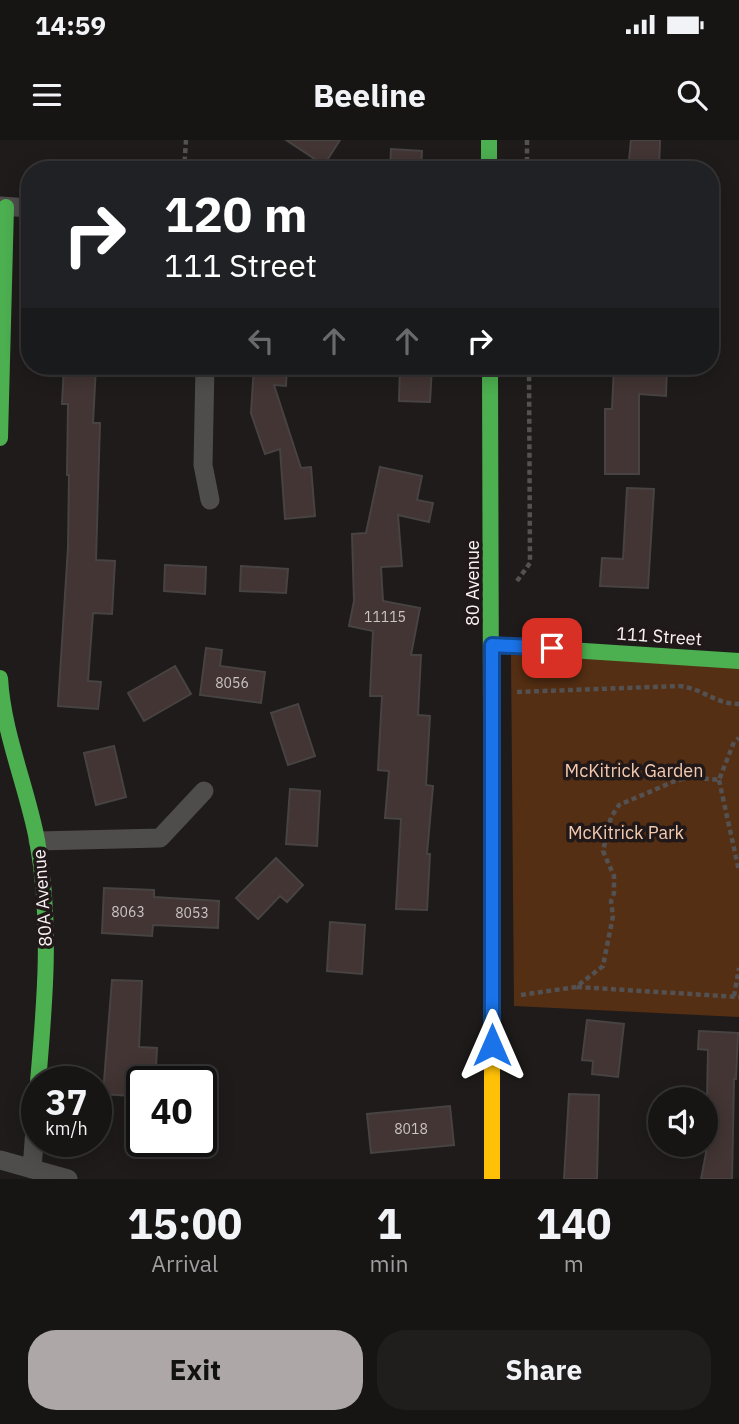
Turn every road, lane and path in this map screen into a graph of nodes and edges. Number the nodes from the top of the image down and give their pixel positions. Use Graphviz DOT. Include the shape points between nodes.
graph roads {
  1 [pos="186,140"];
  2 [pos="489,140"];
  3 [pos="527,140"];
  4 [pos="185,161"];
  5 [pos="489,161"];
  6 [pos="527,161"];
  7 [pos="3,206"];
  8 [pos="21,207"];
  9 [pos="205,375"];
  10 [pos="490,375"];
  11 [pos="529,375"];
  12 [pos="0,438"];
  13 [pos="210,500"];
  14 [pos="516,594"];
  15 [pos="492,645"];
  16 [pos="739,661"];
  17 [pos="0,678"];
  18 [pos="516,692"];
  19 [pos="739,704"];
  20 [pos="739,738"];
  21 [pos="719,779"];
  22 [pos="204,791"];
  23 [pos="38,841"];
  24 [pos="739,871"];
  25 [pos="739,968"];
  26 [pos="576,987"];
  27 [pos="521,995"];
  28 [pos="736,996"];
  29 [pos="39,1066"];
  30 [pos="33,1157"];
  31 [pos="0,1160"];
  32 [pos="32,1169"];
  33 [pos="68,1179"];
  34 [pos="492,1179"];
  1 -- 4 [label="path"];
  2 -- 5 [label="street"];
  3 -- 6 [label="path"];
  7 -- 8 [label="street"];
  7 -- 12 [label="street"];
  9 -- 13 [label="street" via="203,465"];
  10 -- 15 [label="street, 80 Avenue"];
  11 -- 14 [label="path" via="530,563 516,582"];
  15 -- 16 [label="street, 111 Street"];
  15 -- 34 [label="street, 80 Avenue"];
  17 -- 23 [label="street, 80A Avenue" via="1,699"];
  18 -- 19 [label="path" via="679,686 718,703"];
  20 -- 21 [label="path"];
  21 -- 24 [label="path"];
  21 -- 26 [label="path" via="690,777 619,805 611,817 603,851 614,876 613,916 603,966"];
  22 -- 23 [label="street" via="160,838"];
  23 -- 29 [label="street, 80A Avenue" via="45,891 46,962"];
  25 -- 28 [label="path"];
  26 -- 27 [label="path"];
  26 -- 28 [label="path"];
  30 -- 32 [label="street"];
  31 -- 32 [label="street"];
  32 -- 33 [label="street"];
}
